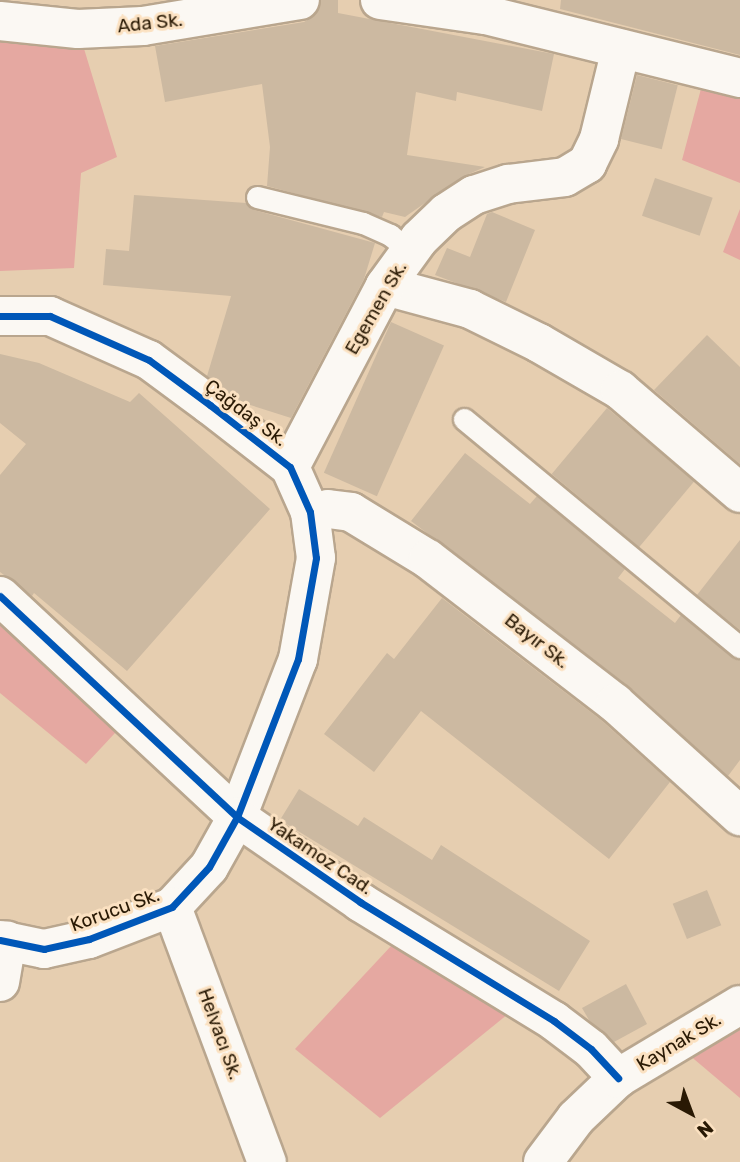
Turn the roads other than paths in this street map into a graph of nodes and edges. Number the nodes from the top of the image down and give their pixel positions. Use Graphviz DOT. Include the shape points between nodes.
graph roads {
  1 [pos="300,0"];
  2 [pos="380,0"];
  3 [pos="0,20"];
  4 [pos="621,49"];
  5 [pos="740,78"];
  6 [pos="257,197"];
  7 [pos="410,251"];
  8 [pos="385,286"];
  9 [pos="0,316"];
  10 [pos="464,419"];
  11 [pos="290,467"];
  12 [pos="740,493"];
  13 [pos="310,512"];
  14 [pos="0,596"];
  15 [pos="740,647"];
  16 [pos="740,816"];
  17 [pos="237,817"];
  18 [pos="172,907"];
  19 [pos="3,941"];
  20 [pos="0,982"];
  21 [pos="740,1006"];
  22 [pos="618,1078"];
  23 [pos="255,1158"];
  24 [pos="543,1162"];
  1 -- 3 [label="street, Ada Sk." via="143,26 78,29"];
  2 -- 4 [label="street" via="486,15"];
  4 -- 5 [label="street"];
  4 -- 7 [label="street, Egemen Sk." via="599,139 587,164 565,177 508,184 474,195 446,213"];
  6 -- 7 [label="lane" via="363,223 390,235"];
  7 -- 8 [label="street, Egemen Sk."];
  8 -- 11 [label="street, Egemen Sk."];
  8 -- 12 [label="street" via="470,309 620,390"];
  9 -- 11 [label="street, Çağdaş Sk." via="50,316 149,360"];
  10 -- 15 [label="lane"];
  11 -- 13 [label="street, Çağdaş Sk."];
  13 -- 16 [label="street, Bayır Sk." via="351,512 428,559 615,703"];
  13 -- 17 [label="street, Çağdaş Sk." via="316,558 298,659"];
  14 -- 17 [label="street, Yakamoz Cad."];
  17 -- 18 [label="street, Korucu Sk." via="209,867"];
  17 -- 22 [label="street, Yakamoz Cad." via="360,902 554,1021 591,1049"];
  18 -- 19 [label="street, Korucu Sk." via="89,939 44,949"];
  18 -- 23 [label="street, Helvacı Sk."];
  19 -- 20 [label="street"];
  21 -- 22 [label="street, Kaynak Sk."];
  22 -- 24 [label="street, Kaynak Sk." via="576,1118"];
}
